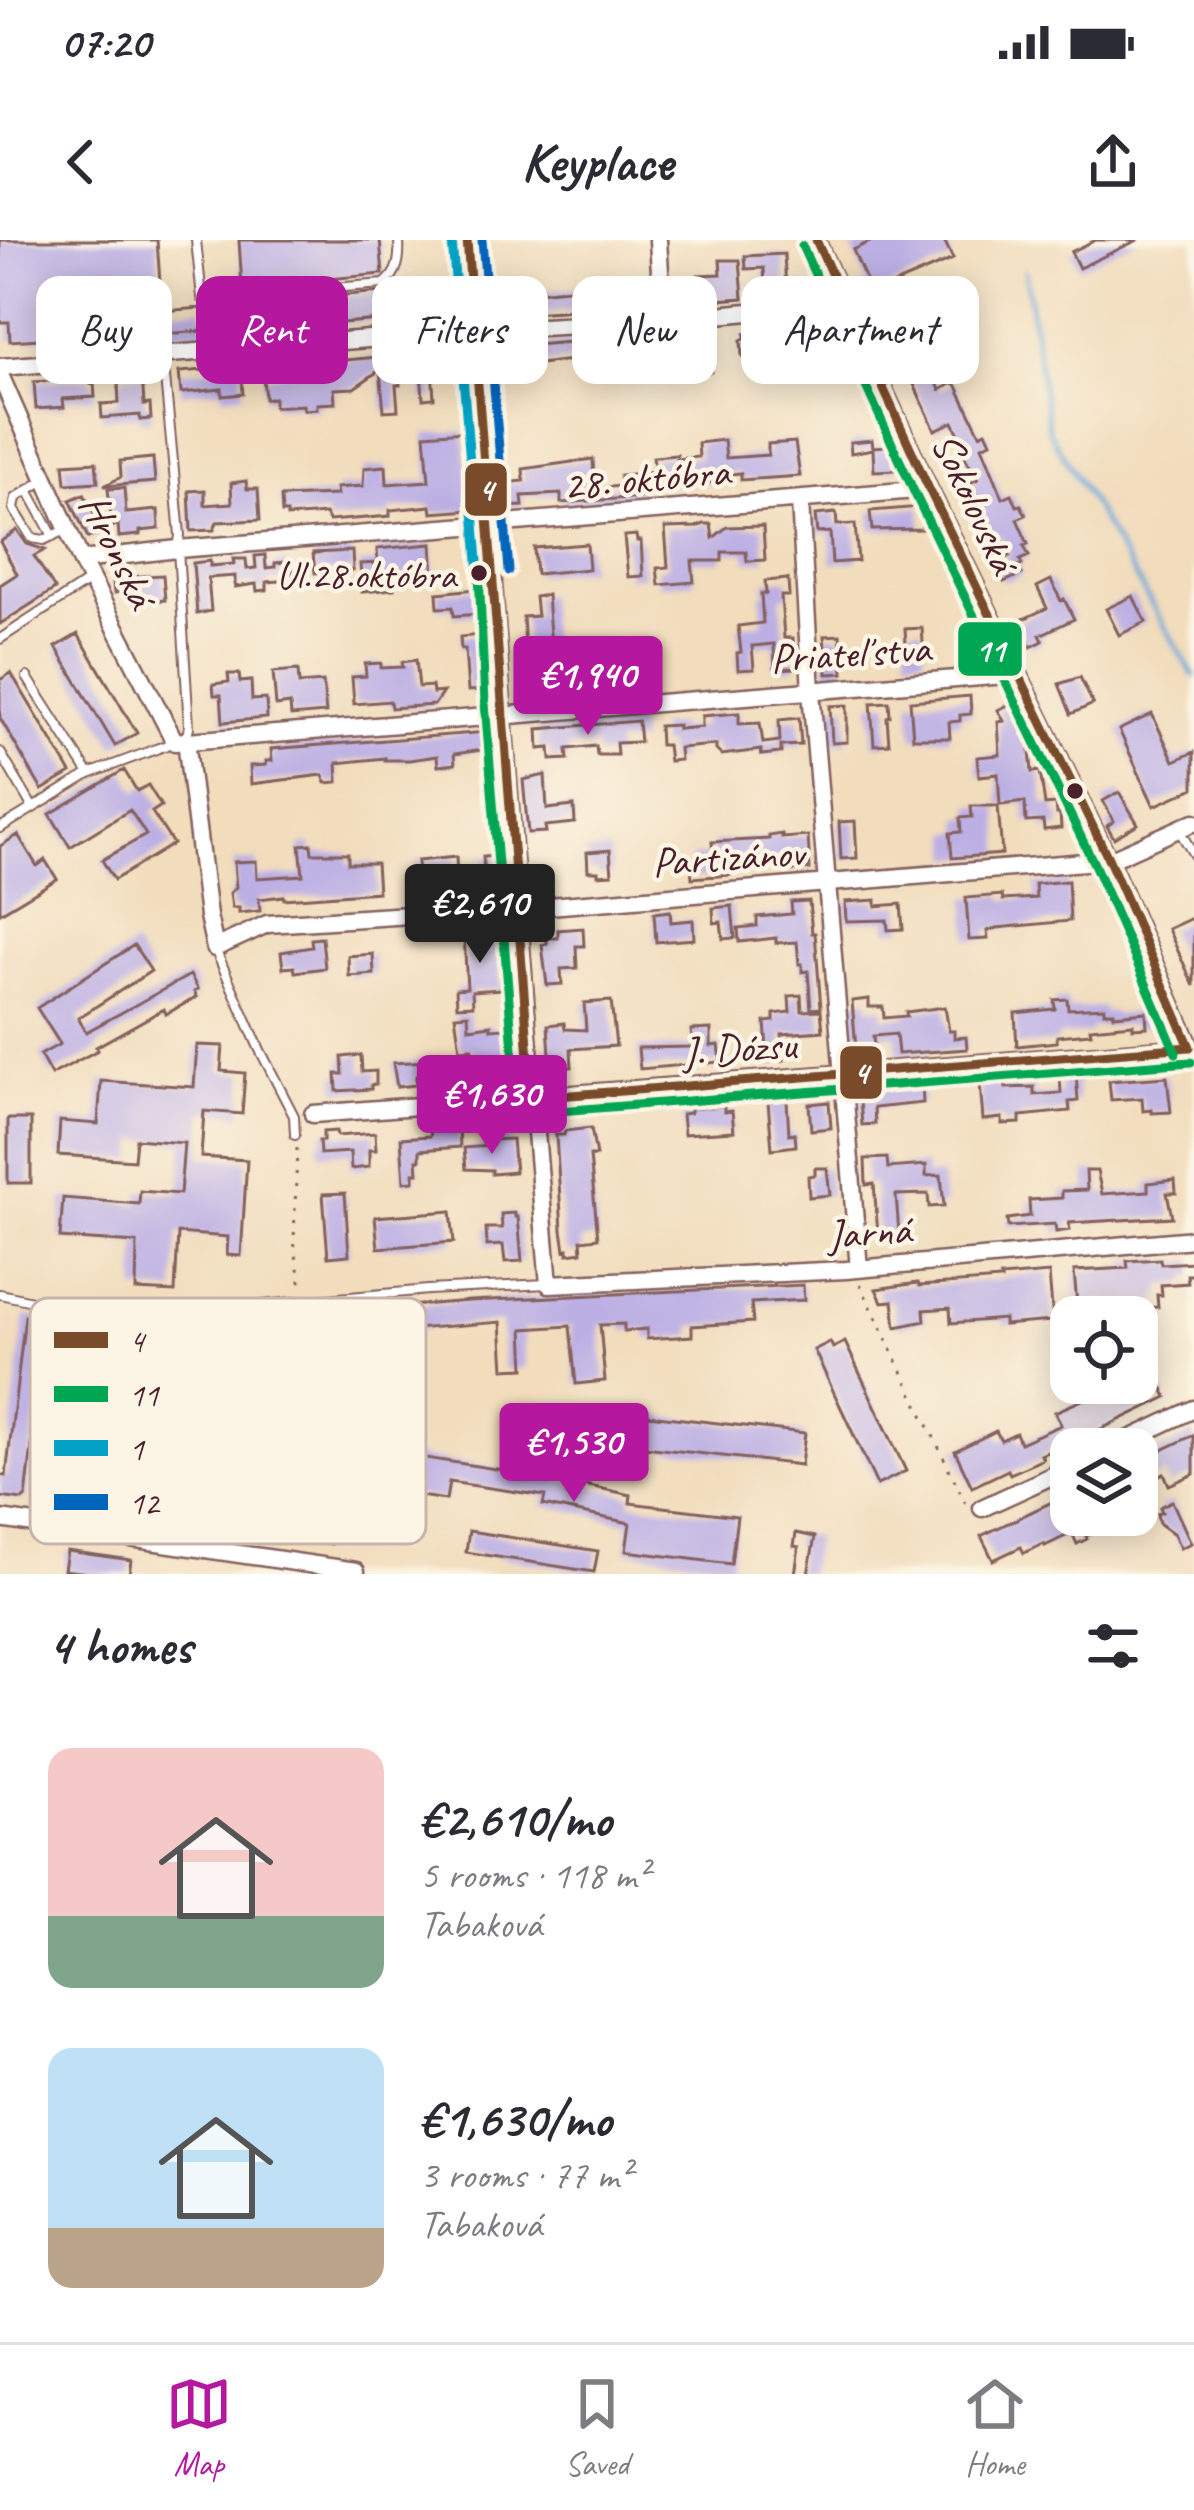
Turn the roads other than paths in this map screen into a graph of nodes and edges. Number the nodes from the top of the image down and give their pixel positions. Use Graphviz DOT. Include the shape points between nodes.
graph roads {
  1 [pos="196,240"];
  2 [pos="399,240"];
  3 [pos="467,240"];
  4 [pos="658,240"];
  5 [pos="816,240"];
  6 [pos="470,276"];
  7 [pos="660,276"];
  8 [pos="833,276"];
  9 [pos="372,339"];
  10 [pos="172,355"];
  11 [pos="36,368"];
  12 [pos="0,371"];
  13 [pos="166,384"];
  14 [pos="478,384"];
  15 [pos="882,384"];
  16 [pos="46,479"];
  17 [pos="929,489"];
  18 [pos="28,490"];
  19 [pos="800,501"];
  20 [pos="489,525"];
  21 [pos="60,533"];
  22 [pos="178,549"];
  23 [pos="81,560"];
  24 [pos="91,580"];
  25 [pos="0,639"];
  26 [pos="1018,674"];
  27 [pos="27,676"];
  28 [pos="811,691"];
  29 [pos="501,716"];
  30 [pos="180,741"];
  31 [pos="0,752"];
  32 [pos="89,774"];
  33 [pos="33,808"];
  34 [pos="1186,825"];
  35 [pos="0,828"];
  36 [pos="1194,855"];
  37 [pos="1109,860"];
  38 [pos="828,884"];
  39 [pos="518,908"];
  40 [pos="215,948"];
  41 [pos="1192,1051"];
  42 [pos="842,1075"];
  43 [pos="532,1098"];
  44 [pos="303,1115"];
  45 [pos="295,1135"];
  46 [pos="1194,1239"];
  47 [pos="859,1269"];
  48 [pos="548,1284"];
  49 [pos="0,1294"];
  50 [pos="358,1298"];
  51 [pos="30,1301"];
  52 [pos="1194,1409"];
  53 [pos="1154,1428"];
  54 [pos="1050,1476"];
  55 [pos="980,1504"];
  56 [pos="0,1519"];
  57 [pos="30,1523"];
  58 [pos="171,1544"];
  59 [pos="356,1571"];
  1 -- 2 [label="lane" via="202,298 384,284 394,277"];
  3 -- 6 [label="street"];
  4 -- 7 [label="street"];
  5 -- 8 [label="street, Sokolovská"];
  9 -- 10 [label="street"];
  11 -- 12 [label="street"];
  12 -- 16 [label="street, Hronská"];
  13 -- 22 [label="lane, Hronská"];
  14 -- 20 [label="street"];
  15 -- 17 [label="street, Sokolovská"];
  16 -- 18 [label="lane"];
  16 -- 21 [label="street, Hronská"];
  17 -- 19 [label="street, 28. októbra"];
  17 -- 26 [label="street, Sokolovská"];
  18 -- 21 [label="lane"];
  18 -- 21 [label="lane" via="14,508 32,538"];
  19 -- 20 [label="street, 28. októbra"];
  19 -- 28 [label="street"];
  20 -- 22 [label="street, 28. októbra"];
  20 -- 29 [label="street"];
  21 -- 23 [label="street, Hronská"];
  22 -- 23 [label="street, 28. októbra"];
  22 -- 30 [label="lane, Hronská" via="190,727"];
  23 -- 24 [label="street, Hronská"];
  24 -- 25 [label="lane"];
  24 -- 30 [label="street, Hronská"];
  26 -- 28 [label="street, Priateľstva"];
  26 -- 37 [label="street, Sokolovská"];
  27 -- 32 [label="lane"];
  28 -- 29 [label="street, Priateľstva"];
  28 -- 38 [label="street"];
  29 -- 30 [label="street, Priateľstva"];
  29 -- 39 [label="street"];
  30 -- 32 [label="lane"];
  30 -- 40 [label="street, Hronská"];
  31 -- 33 [label="lane"];
  32 -- 33 [label="lane"];
  33 -- 35 [label="lane"];
  34 -- 36 [label="lane"];
  34 -- 37 [label="street, Partizánov"];
  37 -- 38 [label="street, Partizánov"];
  37 -- 41 [label="street, Sokolovská"];
  38 -- 39 [label="street, Partizánov"];
  38 -- 42 [label="street"];
  39 -- 40 [label="street, Partizánov" via="267,924"];
  39 -- 43 [label="street"];
  40 -- 44 [label="lane, Hronská" via="259,1048"];
  41 -- 42 [label="street, J. Dózsu"];
  42 -- 43 [label="street, J. Dózsu"];
  42 -- 47 [label="street"];
  43 -- 44 [label="street, J. Dózsu"];
  43 -- 48 [label="street"];
  44 -- 45 [label="lane"];
  46 -- 47 [label="street, Jarná"];
  47 -- 48 [label="street, Jarná"];
  48 -- 50 [label="lane"];
  49 -- 51 [label="lane"];
  52 -- 53 [label="street"];
  54 -- 55 [label="street"];
  56 -- 57 [label="street"];
  58 -- 59 [label="street"];
}
